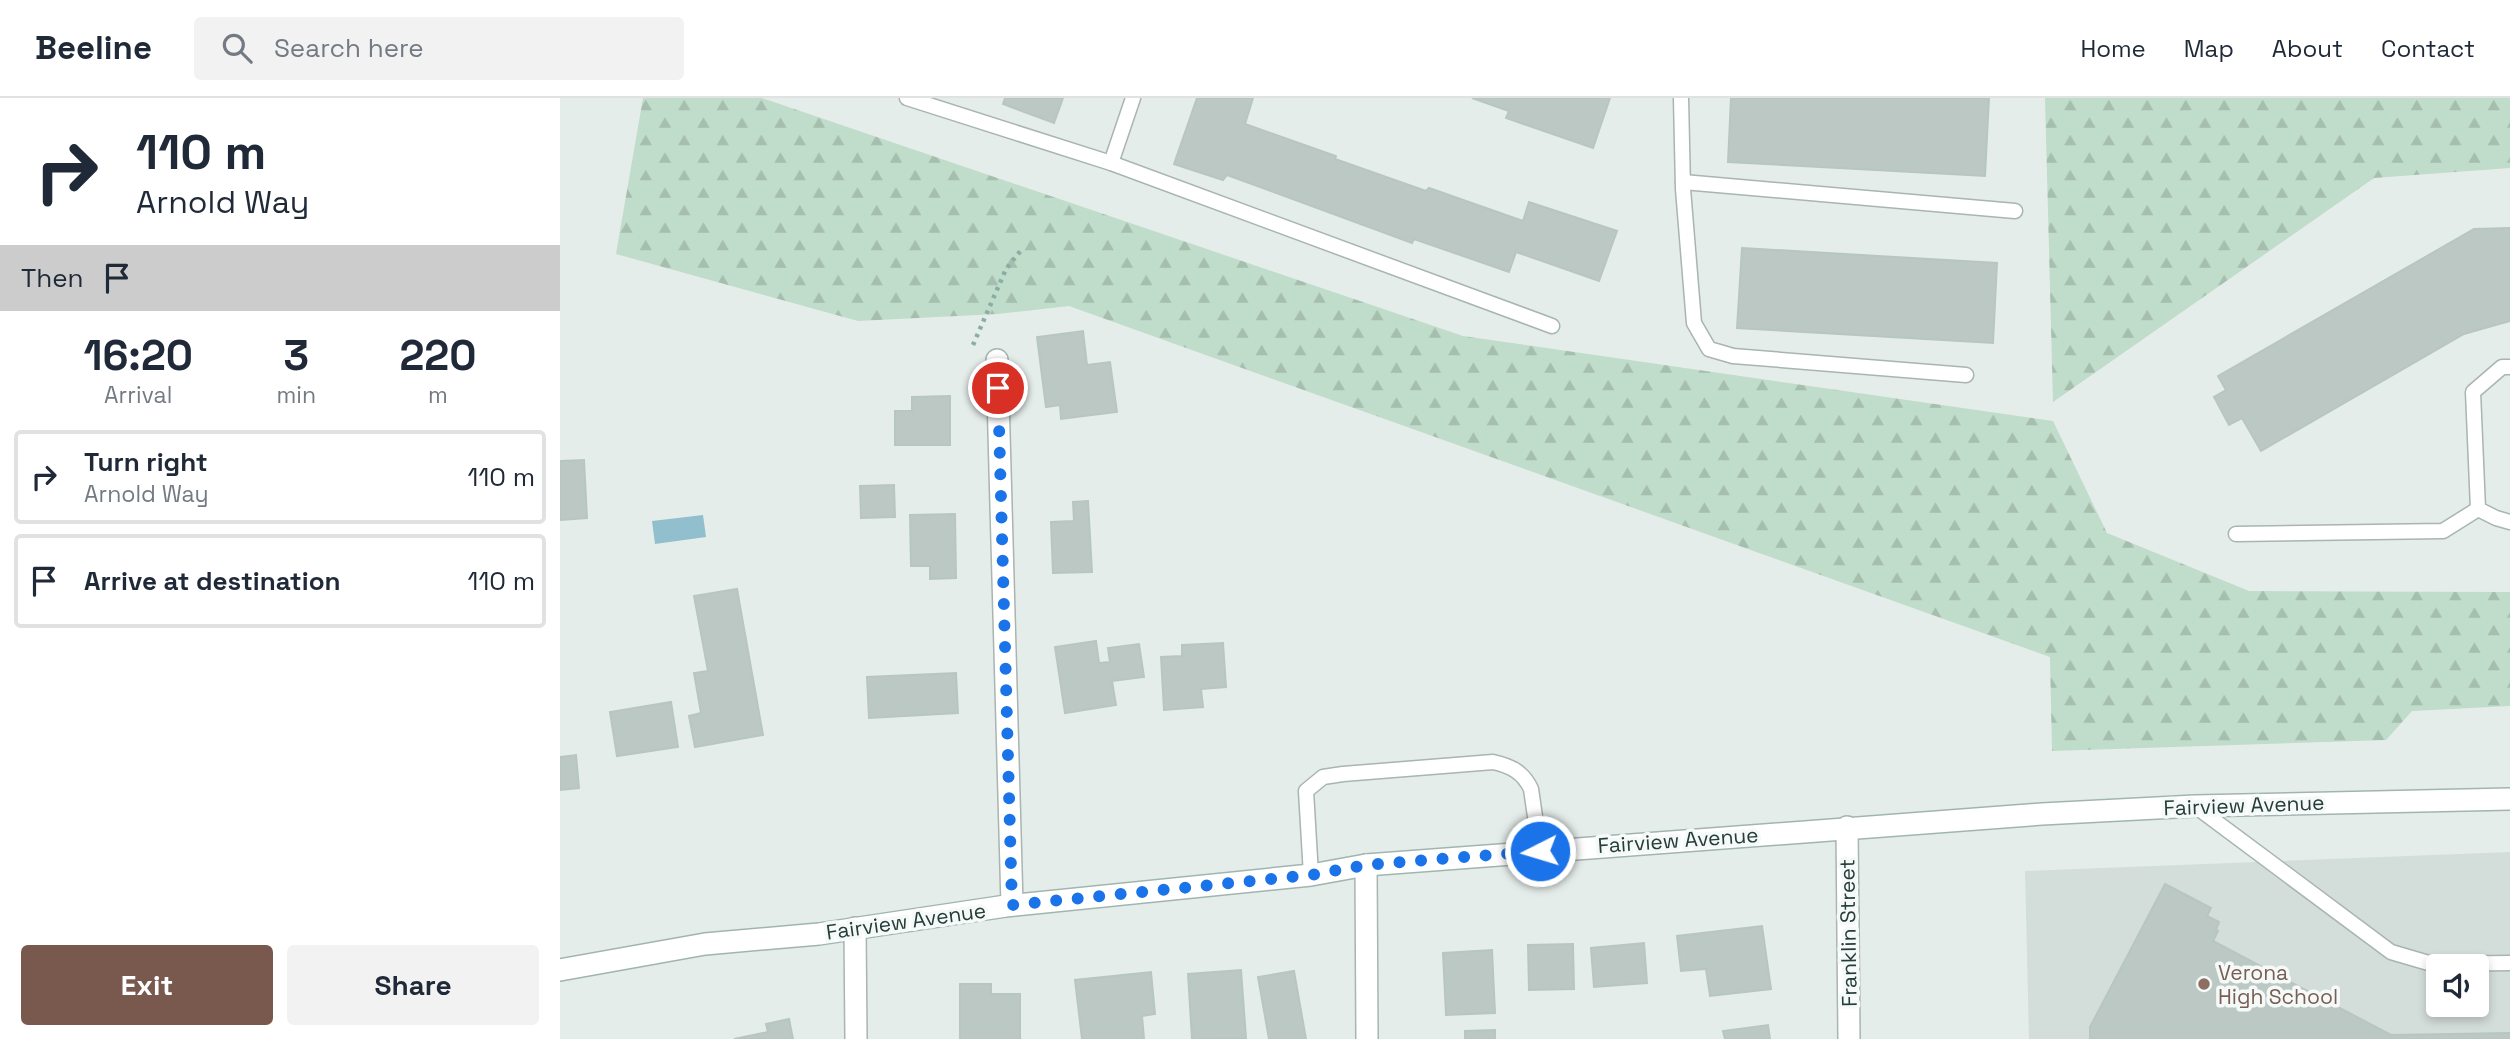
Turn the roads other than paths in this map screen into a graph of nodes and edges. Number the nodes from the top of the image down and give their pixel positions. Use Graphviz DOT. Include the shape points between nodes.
graph roads {
  1 [pos="907,98"];
  2 [pos="1133,98"];
  3 [pos="1681,98"];
  4 [pos="1111,163"];
  5 [pos="1683,182"];
  6 [pos="2015,211"];
  7 [pos="1552,327"];
  8 [pos="997,360"];
  9 [pos="2510,367"];
  10 [pos="1966,375"];
  11 [pos="2478,509"];
  12 [pos="2510,522"];
  13 [pos="2236,534"];
  14 [pos="2510,799"];
  15 [pos="2195,806"];
  16 [pos="1847,827"];
  17 [pos="1540,851"];
  18 [pos="1366,865"];
  19 [pos="1311,875"];
  20 [pos="1012,905"];
  21 [pos="855,928"];
  22 [pos="2510,963"];
  23 [pos="560,970"];
  24 [pos="856,1039"];
  25 [pos="1367,1039"];
  26 [pos="1849,1039"];
  1 -- 4 [label="lane"];
  2 -- 4 [label="lane"];
  3 -- 5 [label="lane"];
  4 -- 7 [label="lane"];
  5 -- 6 [label="lane"];
  5 -- 10 [label="lane" via="1694,323 1709,349 1733,356"];
  8 -- 20 [label="main road"];
  9 -- 11 [label="lane" via="2502,367 2473,392"];
  11 -- 12 [label="lane"];
  11 -- 13 [label="lane" via="2443,531"];
  14 -- 15 [label="main road, Fairview Avenue"];
  15 -- 16 [label="main road, Fairview Avenue"];
  15 -- 22 [label="lane" via="2391,951 2432,964"];
  16 -- 17 [label="main road, Fairview Avenue"];
  16 -- 26 [label="main road, Franklin Street"];
  17 -- 18 [label="main road, Fairview Avenue"];
  17 -- 19 [label="lane" via="1531,789 1515,769 1493,762 1343,774 1323,777 1306,791"];
  18 -- 19 [label="main road, Fairview Avenue"];
  18 -- 25 [label="main road"];
  19 -- 20 [label="main road, Fairview Avenue"];
  20 -- 21 [label="main road, Fairview Avenue"];
  21 -- 23 [label="main road, Fairview Avenue" via="705,944"];
  21 -- 24 [label="main road"];
}
